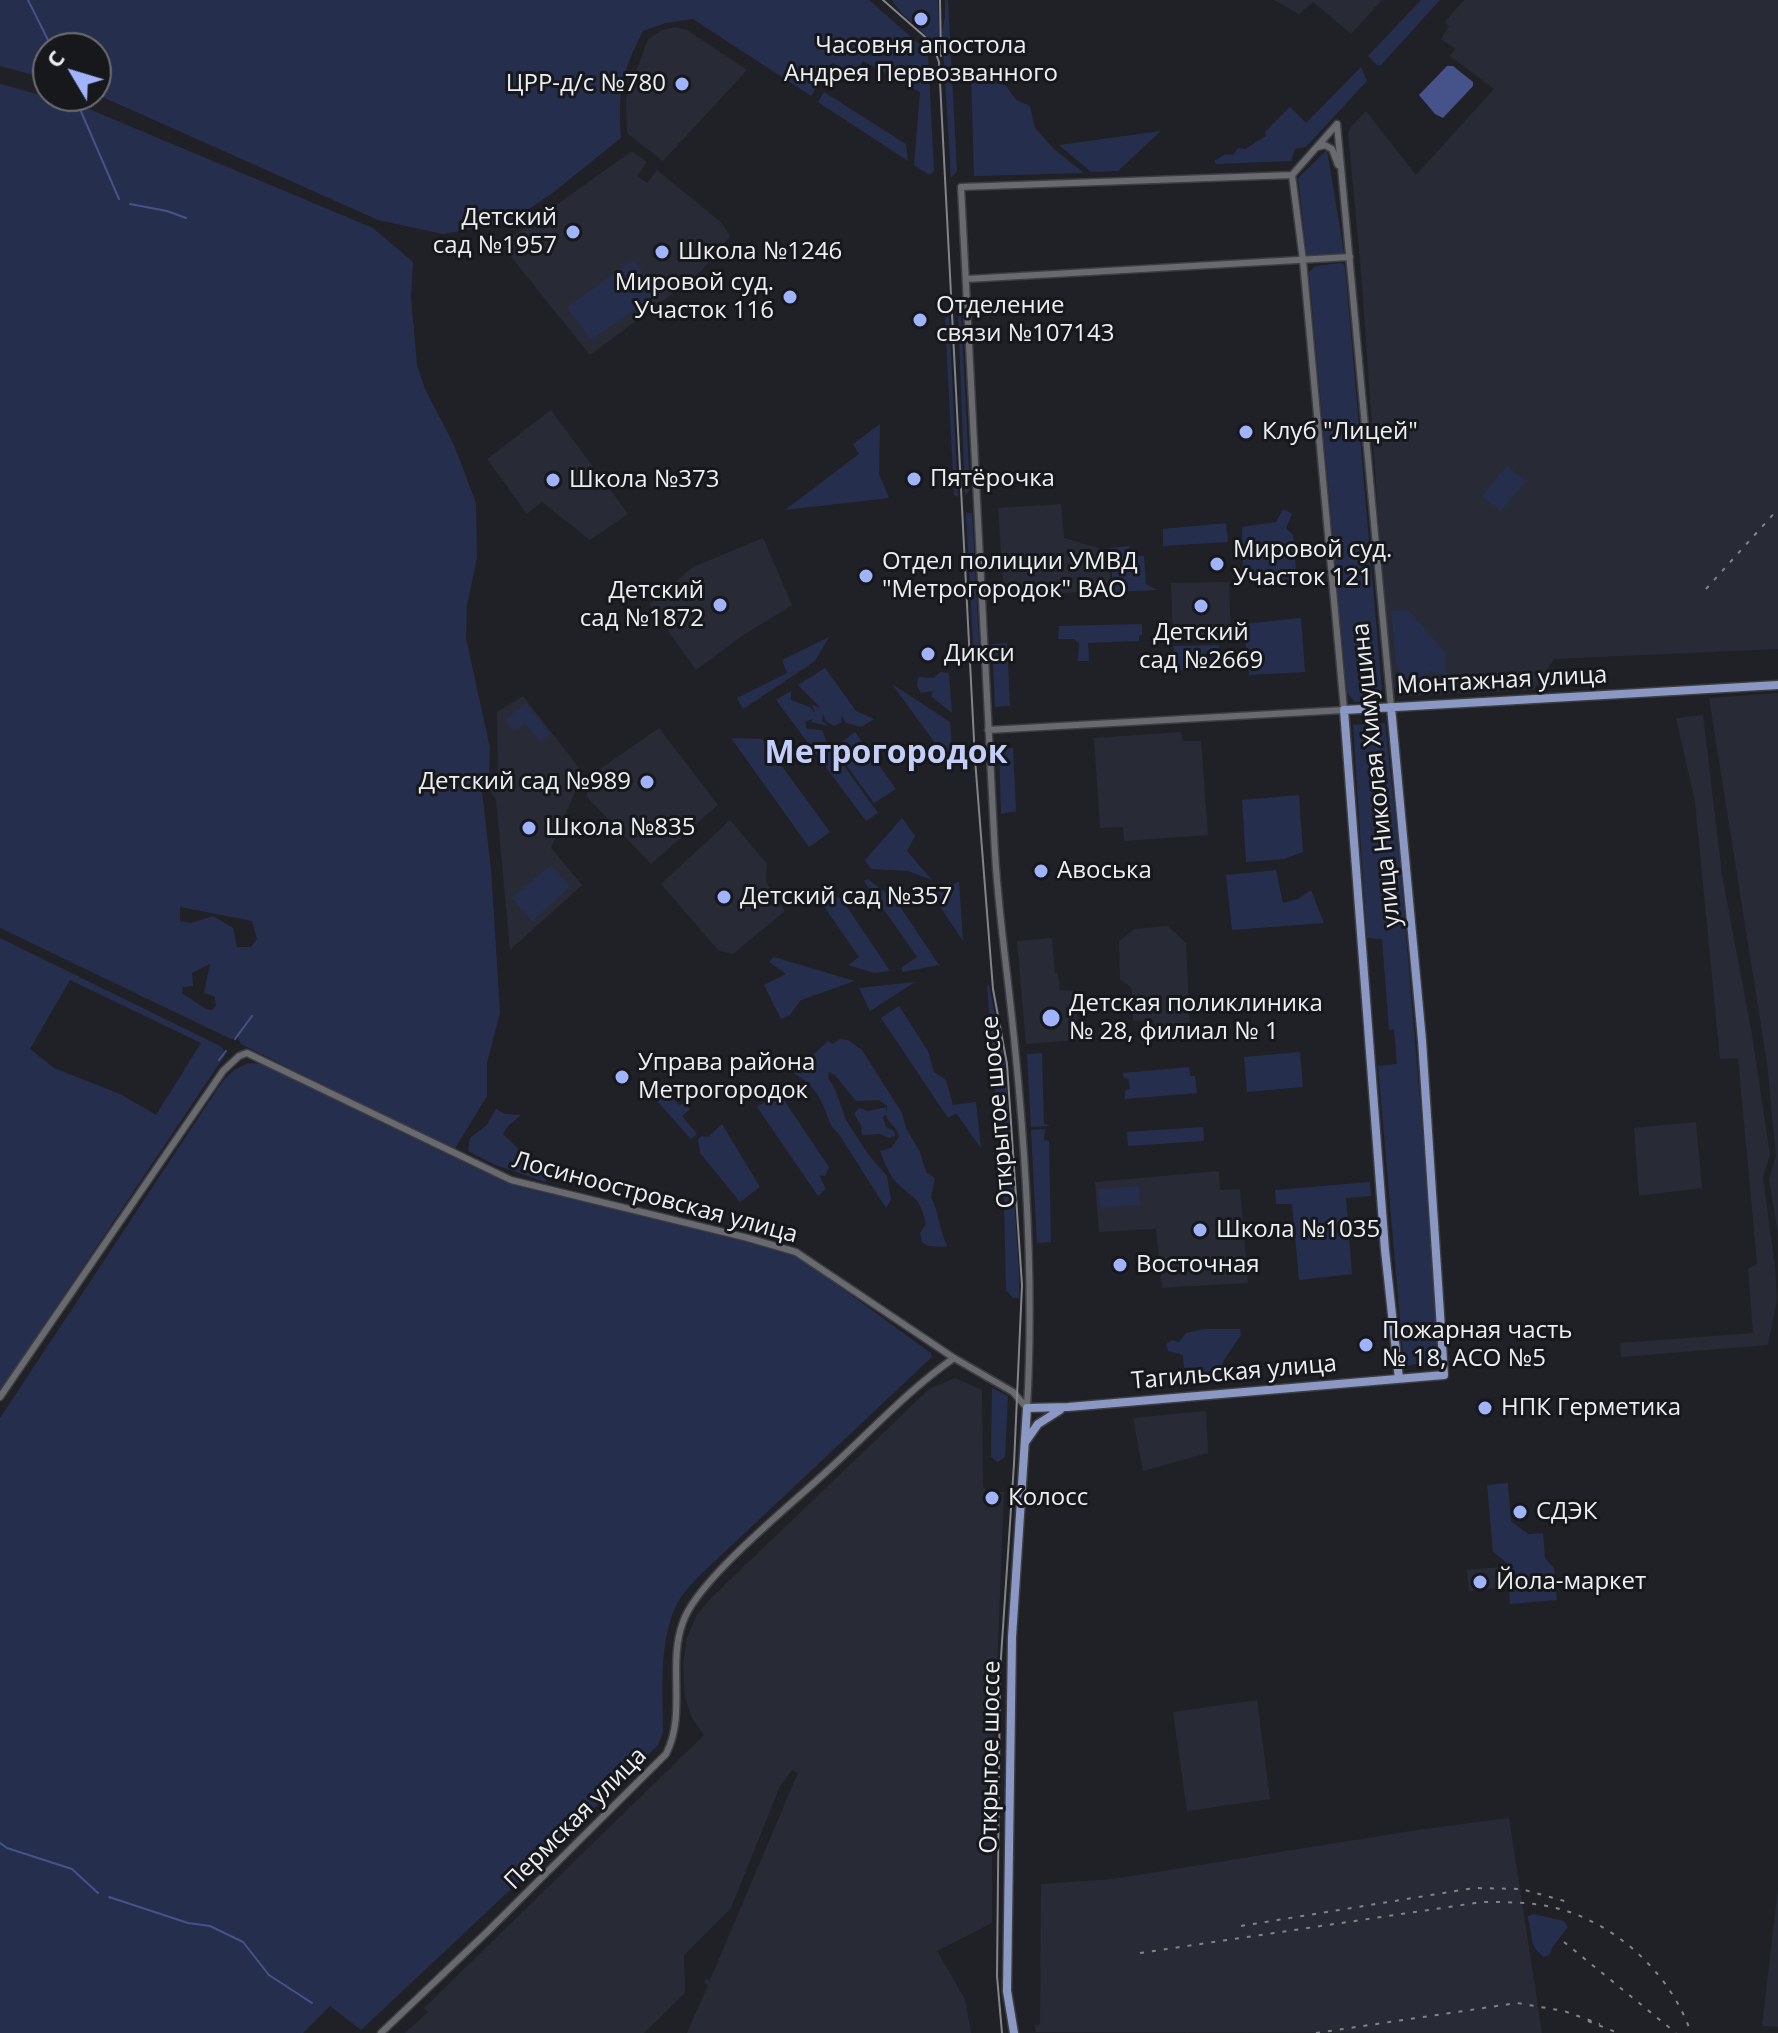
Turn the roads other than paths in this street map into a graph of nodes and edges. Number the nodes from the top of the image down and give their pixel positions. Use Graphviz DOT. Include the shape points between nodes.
graph roads {
  1 [pos="1317,147"];
  2 [pos="1292,175"];
  3 [pos="1341,176"];
  4 [pos="1350,257"];
  5 [pos="1303,261"];
  6 [pos="967,279"];
  7 [pos="1778,685"];
  8 [pos="1391,707"];
  9 [pos="1344,710"];
  10 [pos="988,730"];
  11 [pos="954,1358"];
  12 [pos="1444,1375"];
  13 [pos="1399,1379"];
  14 [pos="0,1397"];
  15 [pos="1068,1407"];
  16 [pos="1027,1408"];
  17 [pos="1025,1442"];
  18 [pos="381,2033"];
  19 [pos="1014,2033"];
  1 -- 2 [label="street"];
  1 -- 3 [label="street" via="1332,149"];
  1 -- 3 [label="street, улица Николая Химушина" via="1337,124"];
  2 -- 5 [label="street, улица Николая Химушина"];
  2 -- 6 [label="street, Открытое шоссе" via="961,187"];
  3 -- 4 [label="street, улица Николая Химушина"];
  4 -- 5 [label="street"];
  4 -- 8 [label="street, улица Николая Химушина"];
  5 -- 6 [label="street"];
  5 -- 9 [label="street, улица Николая Химушина"];
  6 -- 10 [label="street, Открытое шоссе"];
  7 -- 8 [label="main road, Монтажная улица"];
  8 -- 9 [label="main road, Монтажная улица"];
  8 -- 12 [label="main road, улица Николая Химушина" via="1422,1040"];
  9 -- 10 [label="street, Монтажная улица"];
  9 -- 13 [label="main road, улица Николая Химушина"];
  10 -- 16 [label="street, Открытое шоссе" via="999,921 1030,1247"];
  11 -- 14 [label="street, Лосиноостровская улица" via="796,1252 511,1180 247,1053 223,1071"];
  11 -- 16 [label="street, Лосиноостровская улица" via="1013,1392"];
  11 -- 18 [label="street, Пермская улица" via="695,1599 677,1644 675,1732 666,1754"];
  12 -- 13 [label="main road, Тагильская улица"];
  13 -- 15 [label="main road, Тагильская улица"];
  15 -- 16 [label="main road, Тагильская улица"];
  15 -- 17 [label="main road" via="1045,1418"];
  16 -- 17 [label="main road, Открытое шоссе"];
  17 -- 19 [label="main road, Открытое шоссе" via="1012,1637 1007,1991"];
}
